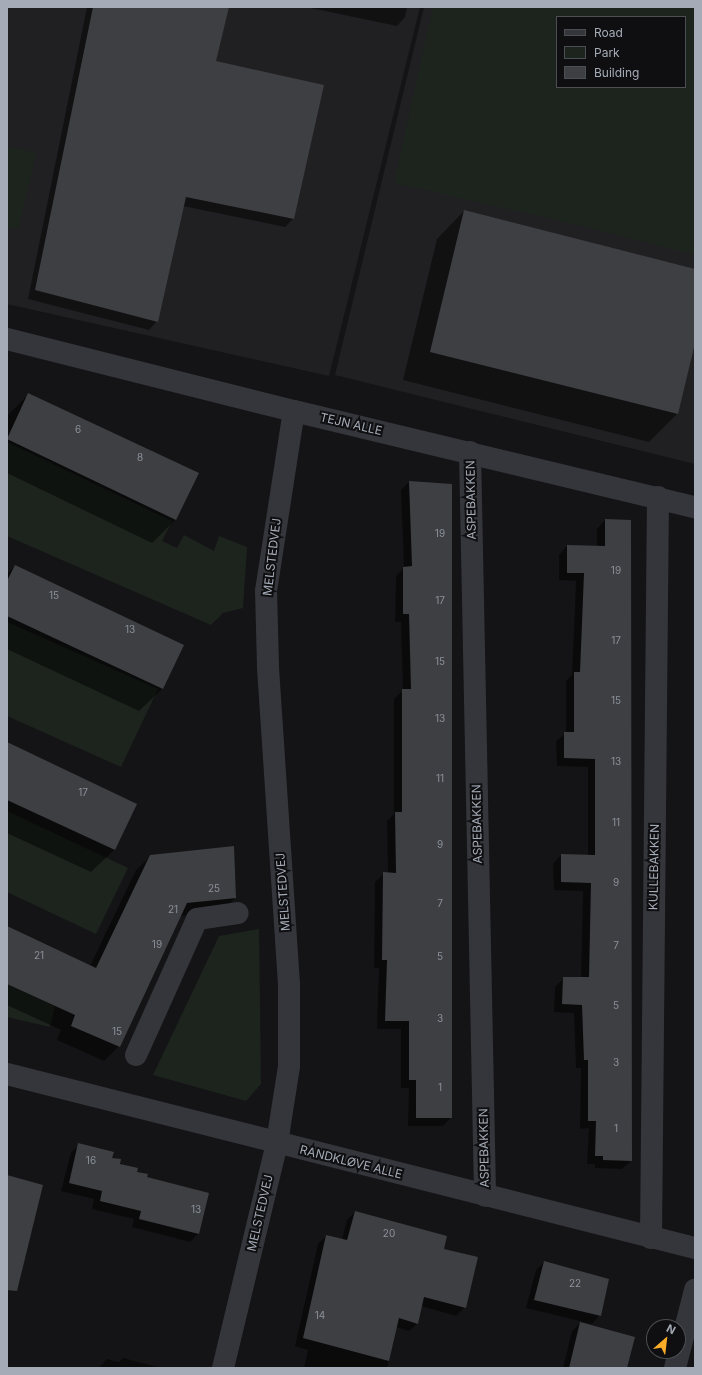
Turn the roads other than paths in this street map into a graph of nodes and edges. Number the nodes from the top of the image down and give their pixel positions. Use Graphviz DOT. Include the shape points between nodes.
graph roads {
  1 [pos="9,345"];
  2 [pos="294,411"];
  3 [pos="470,452"];
  4 [pos="658,497"];
  5 [pos="695,506"];
  6 [pos="238,913"];
  7 [pos="136,1055"];
  8 [pos="7,1074"];
  9 [pos="277,1143"];
  10 [pos="485,1196"];
  11 [pos="651,1238"];
  12 [pos="695,1248"];
  13 [pos="695,1290"];
  14 [pos="223,1368"];
  15 [pos="675,1368"];
  1 -- 2 [label="street, TEJN ALLE"];
  2 -- 3 [label="street, TEJN ALLE"];
  2 -- 9 [label="street, MELSTEDVEJ" via="266,591 268,666 289,984 289,1066"];
  3 -- 4 [label="street, TEJN ALLE"];
  3 -- 10 [label="street, ASPEBAKKEN"];
  4 -- 5 [label="street, TEJN ALLE"];
  4 -- 11 [label="street, KULLEBAKKEN"];
  6 -- 7 [label="street" via="197,918"];
  8 -- 9 [label="street, RANDKLØVE ALLE"];
  9 -- 10 [label="street, RANDKLØVE ALLE"];
  9 -- 14 [label="street, MELSTEDVEJ"];
  10 -- 11 [label="street, RANDKLØVE ALLE"];
  11 -- 12 [label="street, RANDKLØVE ALLE"];
  13 -- 15 [label="street"];
}
